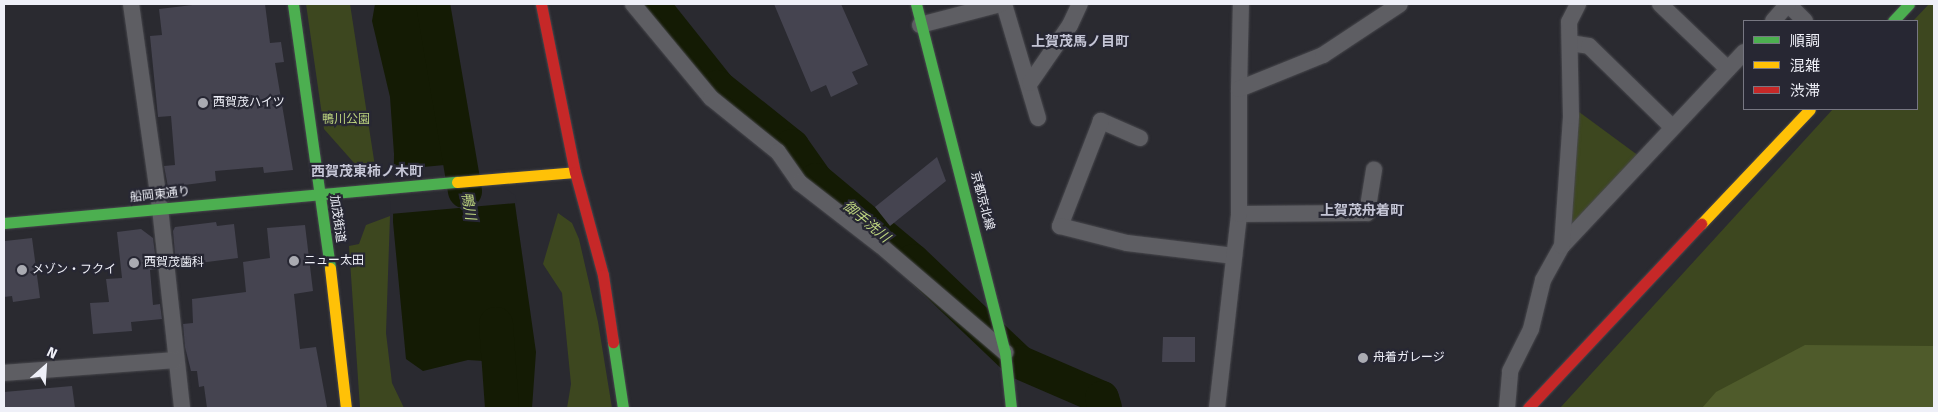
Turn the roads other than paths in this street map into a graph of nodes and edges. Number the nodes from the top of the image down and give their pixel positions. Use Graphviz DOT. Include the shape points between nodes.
graph roads {
  1 [pos="131,4"];
  2 [pos="292,4"];
  3 [pos="541,4"];
  4 [pos="633,4"];
  5 [pos="916,4"];
  6 [pos="1000,4"];
  7 [pos="1004,4"];
  8 [pos="1080,4"];
  9 [pos="1241,4"];
  10 [pos="1400,4"];
  11 [pos="1578,4"];
  12 [pos="1660,4"];
  13 [pos="1788,4"];
  14 [pos="1909,4"];
  15 [pos="1774,20"];
  16 [pos="1804,20"];
  17 [pos="1894,20"];
  18 [pos="920,25"];
  19 [pos="1570,42"];
  20 [pos="1743,53"];
  21 [pos="1728,69"];
  22 [pos="1030,83"];
  23 [pos="1239,89"];
  24 [pos="1809,110"];
  25 [pos="1038,118"];
  26 [pos="1672,127"];
  27 [pos="1140,138"];
  28 [pos="1374,170"];
  29 [pos="575,172"];
  30 [pos="320,196"];
  31 [pos="160,208"];
  32 [pos="1239,214"];
  33 [pos="4,223"];
  34 [pos="1562,246"];
  35 [pos="1234,256"];
  36 [pos="1006,352"];
  37 [pos="175,360"];
  38 [pos="4,373"];
  39 [pos="182,408"];
  40 [pos="346,408"];
  41 [pos="623,408"];
  42 [pos="1011,408"];
  43 [pos="1217,408"];
  44 [pos="1507,408"];
  45 [pos="1528,408"];
  1 -- 31 [label="street"];
  2 -- 30 [label="street, 加茂街道"];
  3 -- 29 [label="street"];
  4 -- 36 [label="street" via="711,98 778,152 800,183 880,245"];
  5 -- 18 [label="street, 京都京北線"];
  6 -- 18 [label="street"];
  7 -- 22 [label="street"];
  8 -- 22 [label="street" via="1070,25"];
  9 -- 23 [label="street"];
  10 -- 23 [label="street" via="1323,55"];
  11 -- 19 [label="street" via="1569,22"];
  12 -- 21 [label="street"];
  13 -- 15 [label="street"];
  13 -- 16 [label="street"];
  14 -- 17 [label="street"];
  18 -- 36 [label="street, 京都京北線"];
  19 -- 26 [label="street" via="1588,46"];
  19 -- 34 [label="street" via="1571,116"];
  20 -- 21 [label="street"];
  21 -- 26 [label="street"];
  22 -- 25 [label="street"];
  23 -- 32 [label="street"];
  24 -- 45 [label="street"];
  26 -- 34 [label="street"];
  27 -- 35 [label="street" via="1101,121 1060,226 1127,243"];
  28 -- 32 [label="street" via="1367,213"];
  29 -- 30 [label="street, 船岡東通り"];
  29 -- 41 [label="street" via="603,276"];
  30 -- 31 [label="street, 船岡東通り"];
  30 -- 40 [label="street, 加茂街道" via="342,354"];
  31 -- 33 [label="street, 船岡東通り"];
  31 -- 37 [label="street"];
  32 -- 35 [label="street"];
  34 -- 44 [label="street" via="1543,280 1531,329 1510,372"];
  35 -- 43 [label="street"];
  36 -- 42 [label="street, 京都京北線"];
  37 -- 38 [label="street"];
  37 -- 39 [label="street"];
}
